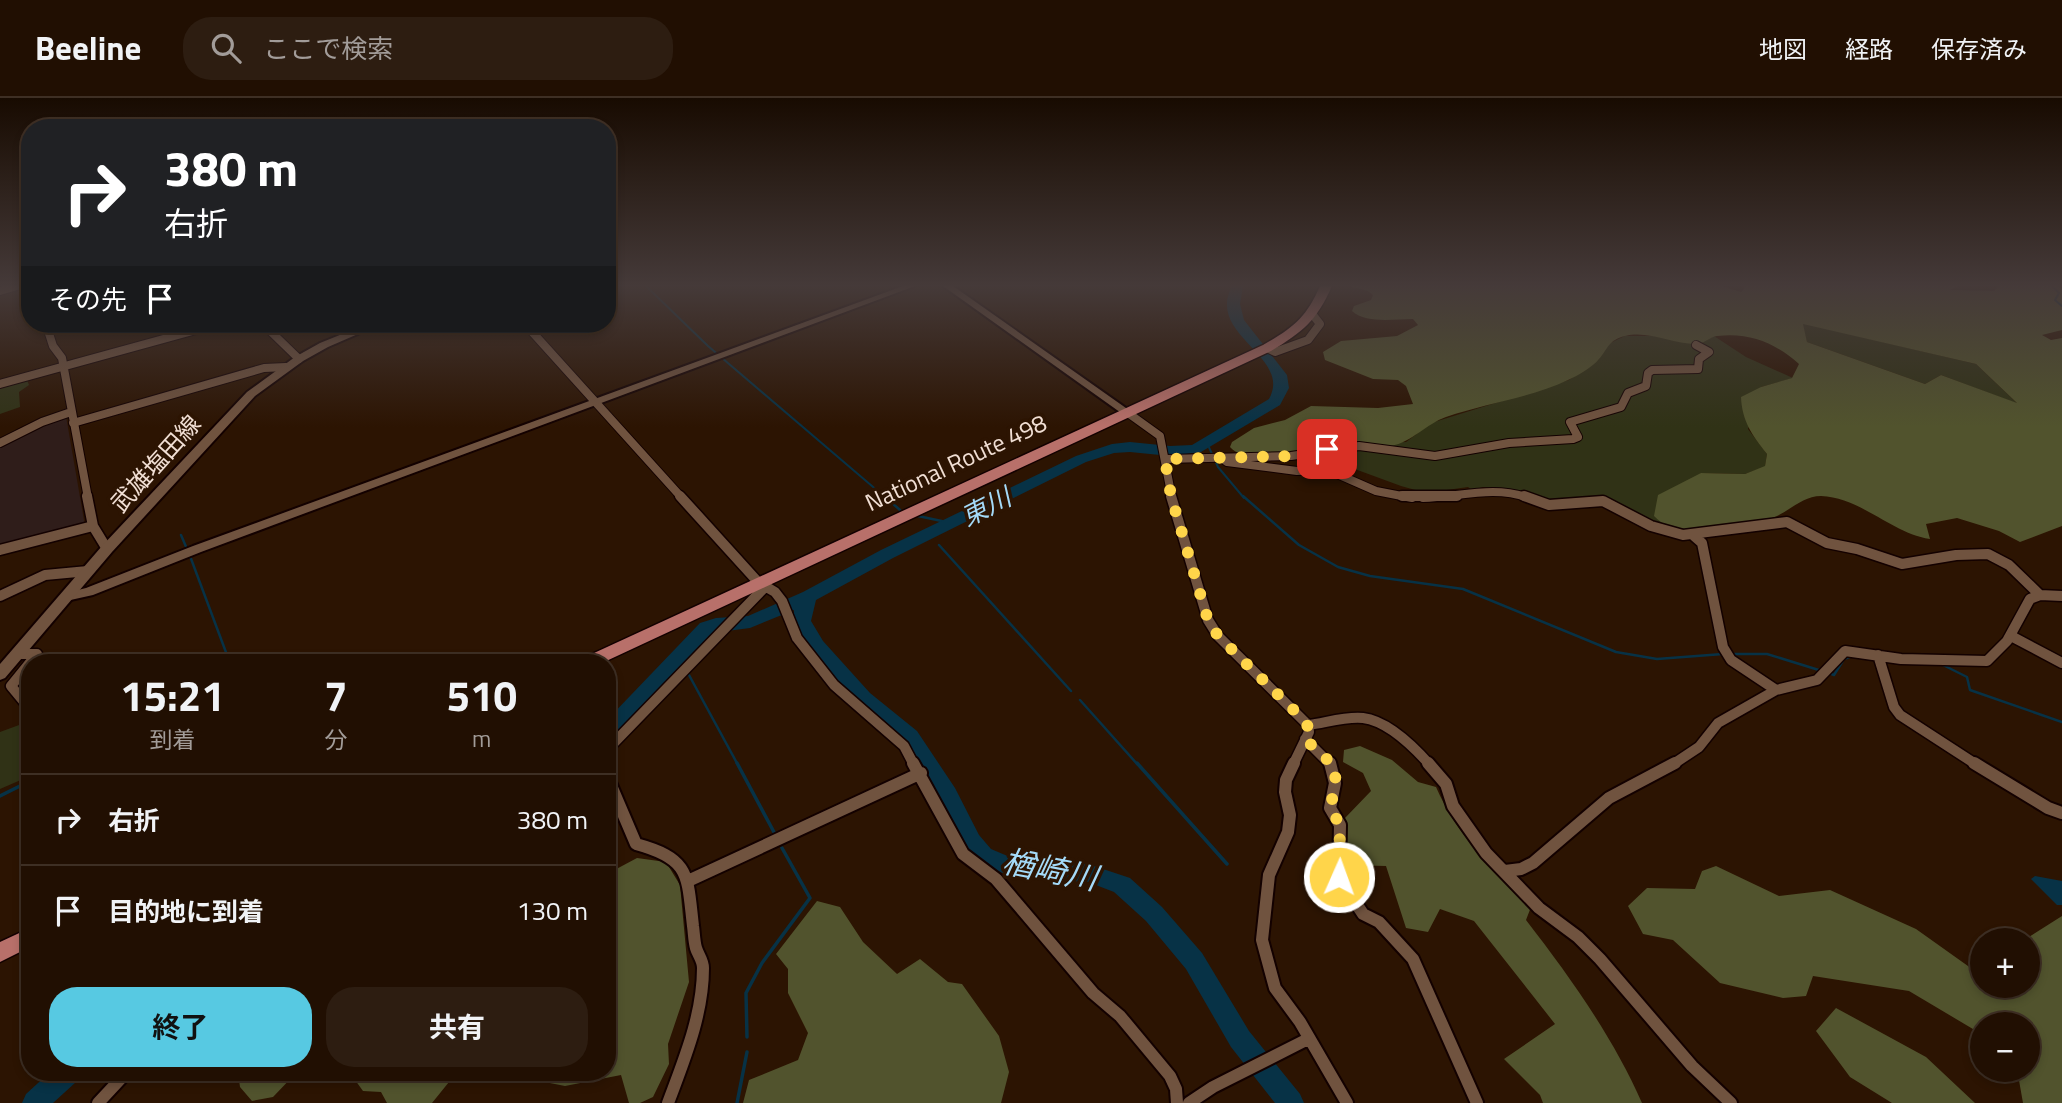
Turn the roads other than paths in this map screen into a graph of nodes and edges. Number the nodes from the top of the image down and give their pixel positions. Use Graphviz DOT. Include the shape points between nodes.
graph roads {
  1 [pos="49,333"];
  2 [pos="187,333"];
  3 [pos="272,333"];
  4 [pos="354,333"];
  5 [pos="533,333"];
  6 [pos="784,333"];
  7 [pos="1014,333"];
  8 [pos="1295,333"];
  9 [pos="1696,345"];
  10 [pos="1271,350"];
  11 [pos="299,359"];
  12 [pos="1285,362"];
  13 [pos="286,367"];
  14 [pos="63,369"];
  15 [pos="0,384"];
  16 [pos="596,402"];
  17 [pos="71,412"];
  18 [pos="1128,413"];
  19 [pos="73,423"];
  20 [pos="0,443"];
  21 [pos="1165,457"];
  22 [pos="1223,459"];
  23 [pos="93,526"];
  24 [pos="1694,536"];
  25 [pos="107,549"];
  26 [pos="0,550"];
  27 [pos="88,571"];
  28 [pos="762,585"];
  29 [pos="2040,595"];
  30 [pos="0,596"];
  31 [pos="2062,596"];
  32 [pos="66,597"];
  33 [pos="2011,636"];
  34 [pos="18,654"];
  35 [pos="607,654"];
  36 [pos="1881,659"];
  37 [pos="2062,663"];
  38 [pos="0,674"];
  39 [pos="21,674"];
  40 [pos="1776,690"];
  41 [pos="21,698"];
  42 [pos="1308,725"];
  43 [pos="1305,739"];
  44 [pos="616,741"];
  45 [pos="921,773"];
  46 [pos="616,797"];
  47 [pos="2062,813"];
  48 [pos="1505,871"];
  49 [pos="688,881"];
  50 [pos="21,942"];
  51 [pos="0,952"];
  52 [pos="1308,1039"];
  53 [pos="119,1081"];
  54 [pos="1472,1102"];
  55 [pos="98,1103"];
  56 [pos="668,1103"];
  57 [pos="1178,1103"];
  58 [pos="1189,1103"];
  59 [pos="1347,1103"];
  60 [pos="1731,1103"];
  1 -- 14 [label="street"];
  2 -- 14 [label="street"];
  3 -- 11 [label="street"];
  4 -- 11 [label="main road, 武雄塩田線"];
  5 -- 16 [label="street"];
  6 -- 16 [label="street"];
  7 -- 18 [label="street"];
  8 -- 10 [label="highway, National Route 498"];
  9 -- 22 [label="street" via="1709,352 1699,359 1698,369 1652,370 1646,386 1628,393 1621,407 1570,422 1577,433 1573,439 1509,443 1452,455 1359,446 1304,455"];
  10 -- 12 [label="street"];
  10 -- 18 [label="highway, National Route 498"];
  11 -- 13 [label="main road, 武雄塩田線"];
  13 -- 19 [label="street" via="264,368"];
  13 -- 25 [label="main road, 武雄塩田線" via="231,413"];
  14 -- 15 [label="street"];
  14 -- 17 [label="street"];
  16 -- 28 [label="street"];
  16 -- 32 [label="street"];
  17 -- 19 [label="street"];
  17 -- 20 [label="street"];
  18 -- 21 [label="street" via="1153,429 1163,443"];
  18 -- 28 [label="highway, National Route 498"];
  19 -- 23 [label="street"];
  21 -- 22 [label="street"];
  21 -- 42 [label="street" via="1171,496 1208,620 1218,636"];
  22 -- 24 [label="street" via="1297,471 1328,470 1376,491 1413,498 1487,490 1516,493 1549,505 1603,500 1651,526"];
  23 -- 25 [label="street"];
  23 -- 26 [label="street"];
  24 -- 29 [label="street" via="1776,522 1902,564 1957,554 1988,554"];
  24 -- 40 [label="street" via="1702,543 1723,647 1731,660"];
  25 -- 27 [label="main road, 武雄塩田線"];
  27 -- 30 [label="street" via="45,575"];
  27 -- 32 [label="main road, 武雄塩田線"];
  28 -- 35 [label="highway, National Route 498"];
  28 -- 44 [label="street"];
  28 -- 45 [label="street" via="785,606 797,638 834,685 904,746"];
  29 -- 31 [label="street"];
  29 -- 33 [label="street" via="2029,599"];
  32 -- 34 [label="main road, 武雄塩田線"];
  33 -- 36 [label="street" via="1987,661"];
  33 -- 37 [label="street"];
  34 -- 38 [label="main road, 武雄塩田線"];
  36 -- 40 [label="street" via="1844,651 1824,673"];
  36 -- 47 [label="street" via="1894,707 1905,720"];
  39 -- 41 [label="street" via="11,686"];
  40 -- 48 [label="street" via="1718,723 1699,747 1674,764 1609,798 1533,863"];
  42 -- 43 [label="street"];
  42 -- 48 [label="street" via="1362,718 1378,722 1418,751 1446,784 1453,806 1486,853"];
  43 -- 52 [label="street" via="1286,780 1288,832 1269,875 1262,940 1275,988"];
  43 -- 54 [label="street" via="1332,765 1337,779 1330,808 1340,825 1339,877 1363,915 1379,922 1413,960"];
  45 -- 49 [label="street"];
  45 -- 57 [label="street" via="963,854 996,879 1093,993 1120,1016 1170,1076"];
  46 -- 49 [label="street" via="636,844 677,861"];
  48 -- 60 [label="street" via="1539,908 1578,937 1692,1066"];
  49 -- 56 [label="street" via="696,949 703,964 701,998"];
  50 -- 51 [label="highway"];
  52 -- 58 [label="street"];
  52 -- 59 [label="street"];
  53 -- 55 [label="street"];
}
